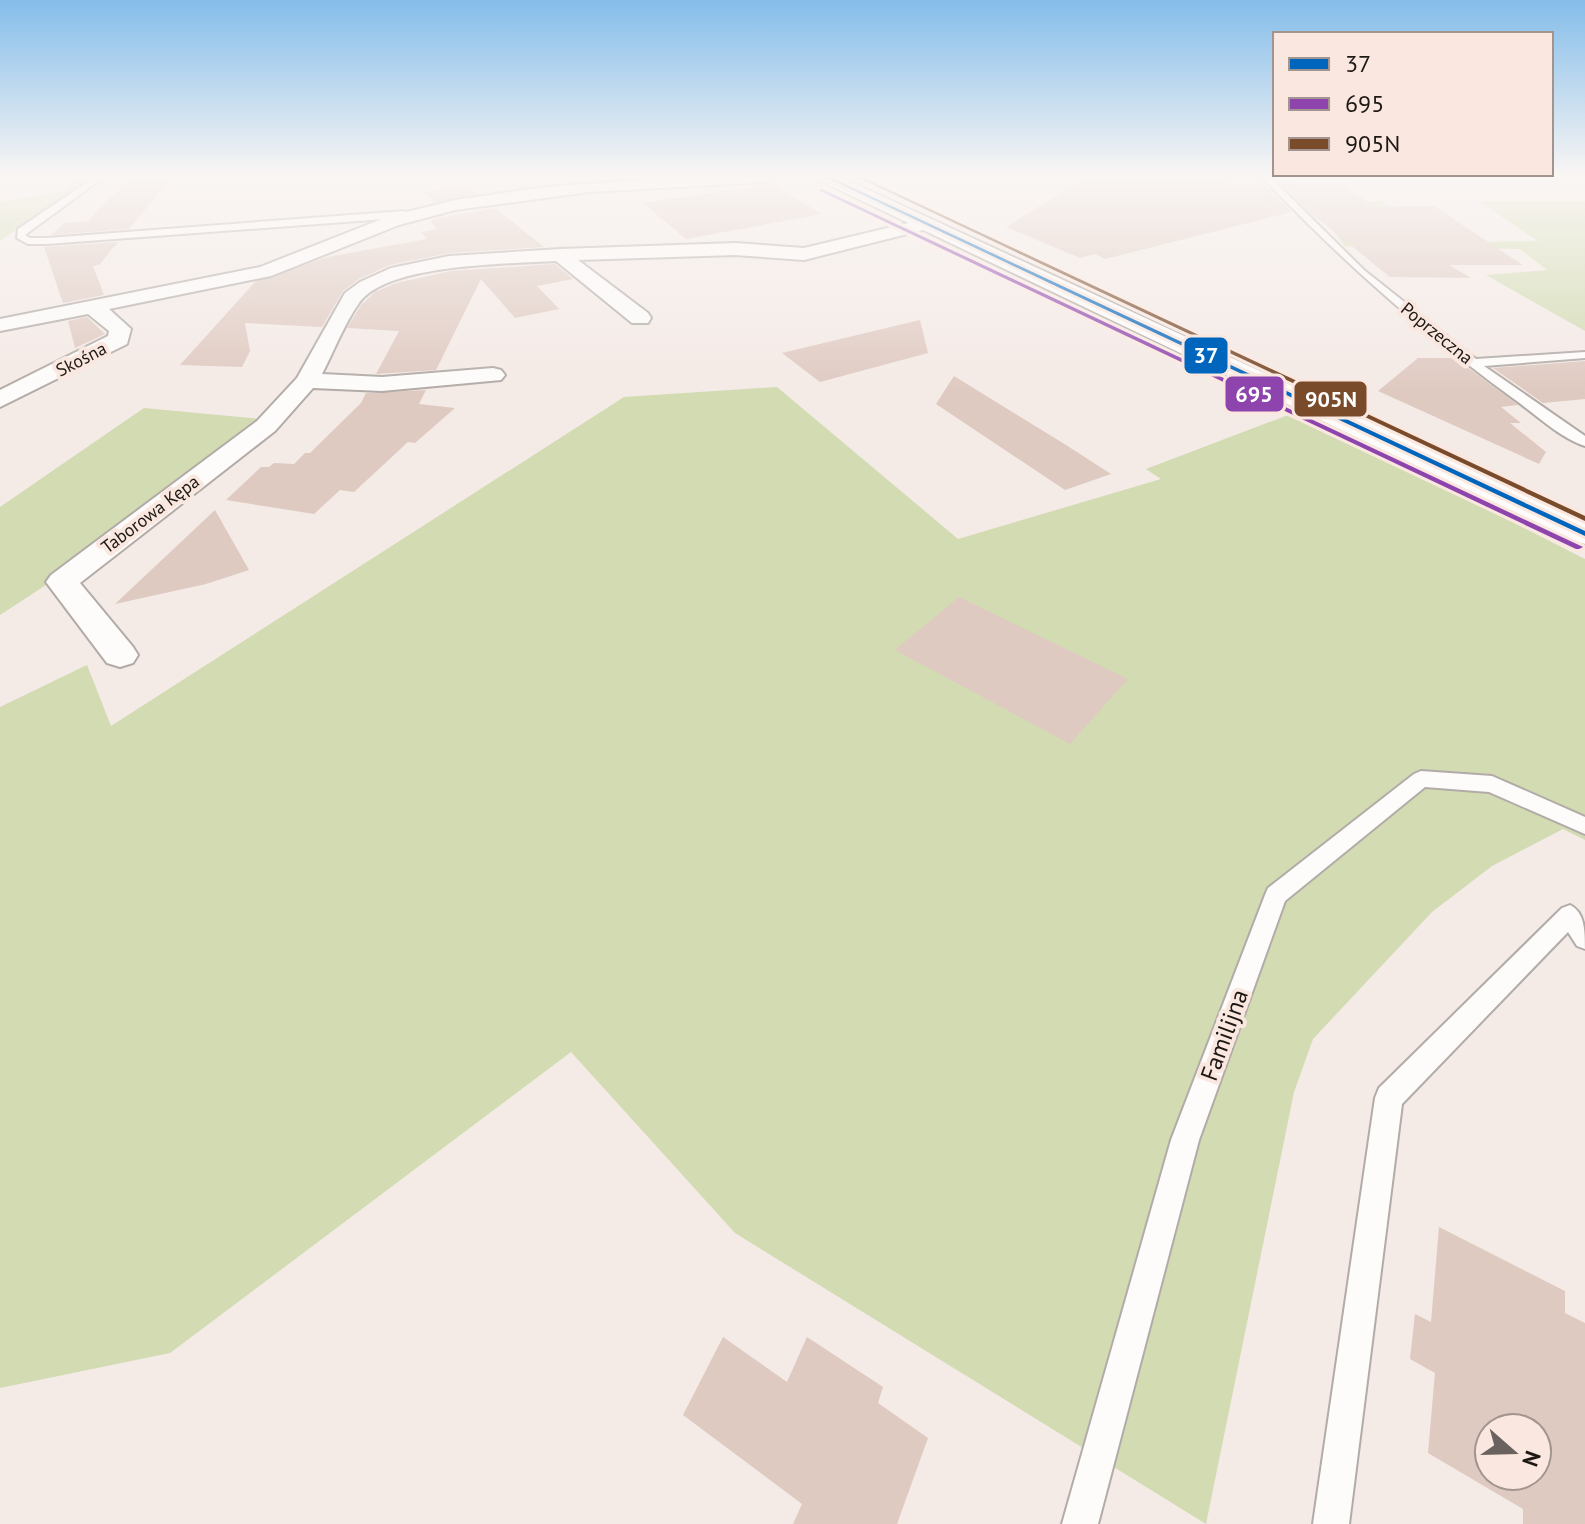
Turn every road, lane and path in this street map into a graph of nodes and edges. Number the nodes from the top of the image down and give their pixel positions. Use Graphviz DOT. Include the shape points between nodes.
graph roads {
  1 [pos="333,248"];
  2 [pos="828,248"];
  3 [pos="976,248"];
  4 [pos="1339,248"];
  5 [pos="560,255"];
  6 [pos="92,306"];
  7 [pos="640,318"];
  8 [pos="0,325"];
  9 [pos="1585,355"];
  10 [pos="1473,363"];
  11 [pos="493,375"];
  12 [pos="307,381"];
  13 [pos="0,400"];
  14 [pos="1585,442"];
  15 [pos="1585,534"];
  16 [pos="120,655"];
  17 [pos="1585,826"];
  18 [pos="1585,939"];
  19 [pos="1080,1524"];
  20 [pos="1331,1524"];
  1 -- 6 [label="street" via="231,280"];
  2 -- 5 [label="street, Taborowa Kępa" via="804,254 735,249"];
  3 -- 15 [label="street"];
  4 -- 10 [label="lane, Poprzeczna"];
  5 -- 7 [label="street"];
  5 -- 12 [label="street, Taborowa Kępa" via="428,265 367,286 352,297"];
  6 -- 8 [label="street"];
  6 -- 13 [label="street, Skośna" via="120,329 119,339"];
  9 -- 10 [label="lane"];
  10 -- 14 [label="lane, Poprzeczna"];
  11 -- 12 [label="street" via="382,384"];
  12 -- 16 [label="street, Taborowa Kępa" via="266,426 62,582"];
  17 -- 19 [label="lane, Familijna" via="1492,784 1421,779 1276,895 1185,1140"];
  18 -- 20 [label="lane" via="1570,915 1389,1098"];
}
